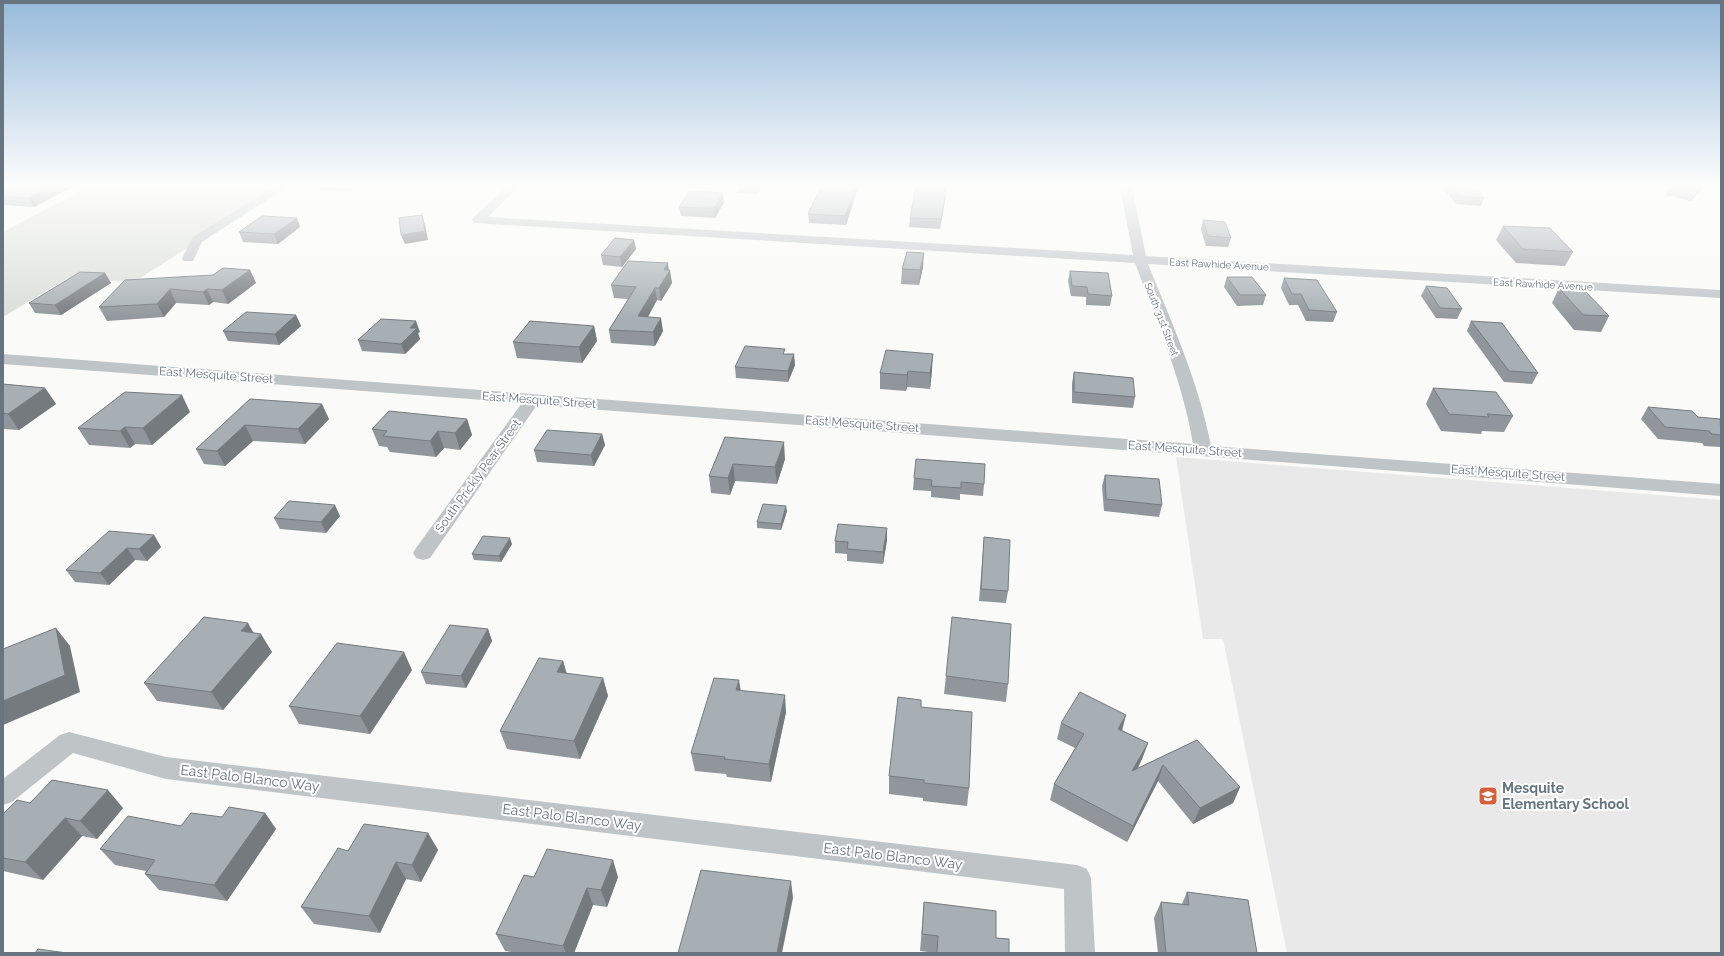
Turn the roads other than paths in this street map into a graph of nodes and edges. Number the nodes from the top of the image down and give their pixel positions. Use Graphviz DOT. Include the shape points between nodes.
graph roads {
  1 [pos="210,232"];
  2 [pos="670,232"];
  3 [pos="1135,232"];
  4 [pos="188,258"];
  5 [pos="1140,260"];
  6 [pos="1721,294"];
  7 [pos="3,359"];
  8 [pos="533,399"];
  9 [pos="1203,450"];
  10 [pos="1721,490"];
  11 [pos="423,553"];
  12 [pos="3,794"];
  13 [pos="1080,953"];
  1 -- 4 [label="street" via="197,240"];
  2 -- 5 [label="street, East Rawhide Avenue"];
  3 -- 5 [label="street, South 31st Street"];
  5 -- 6 [label="street, East Rawhide Avenue"];
  5 -- 9 [label="street, South 31st Street" via="1197,416"];
  7 -- 8 [label="street, East Mesquite Street"];
  8 -- 9 [label="street, East Mesquite Street"];
  8 -- 11 [label="street, South Prickly Pear Street"];
  9 -- 10 [label="street, East Mesquite Street"];
  12 -- 13 [label="street, East Palo Blanco Way" via="68,742 166,768 1077,878"];
}
